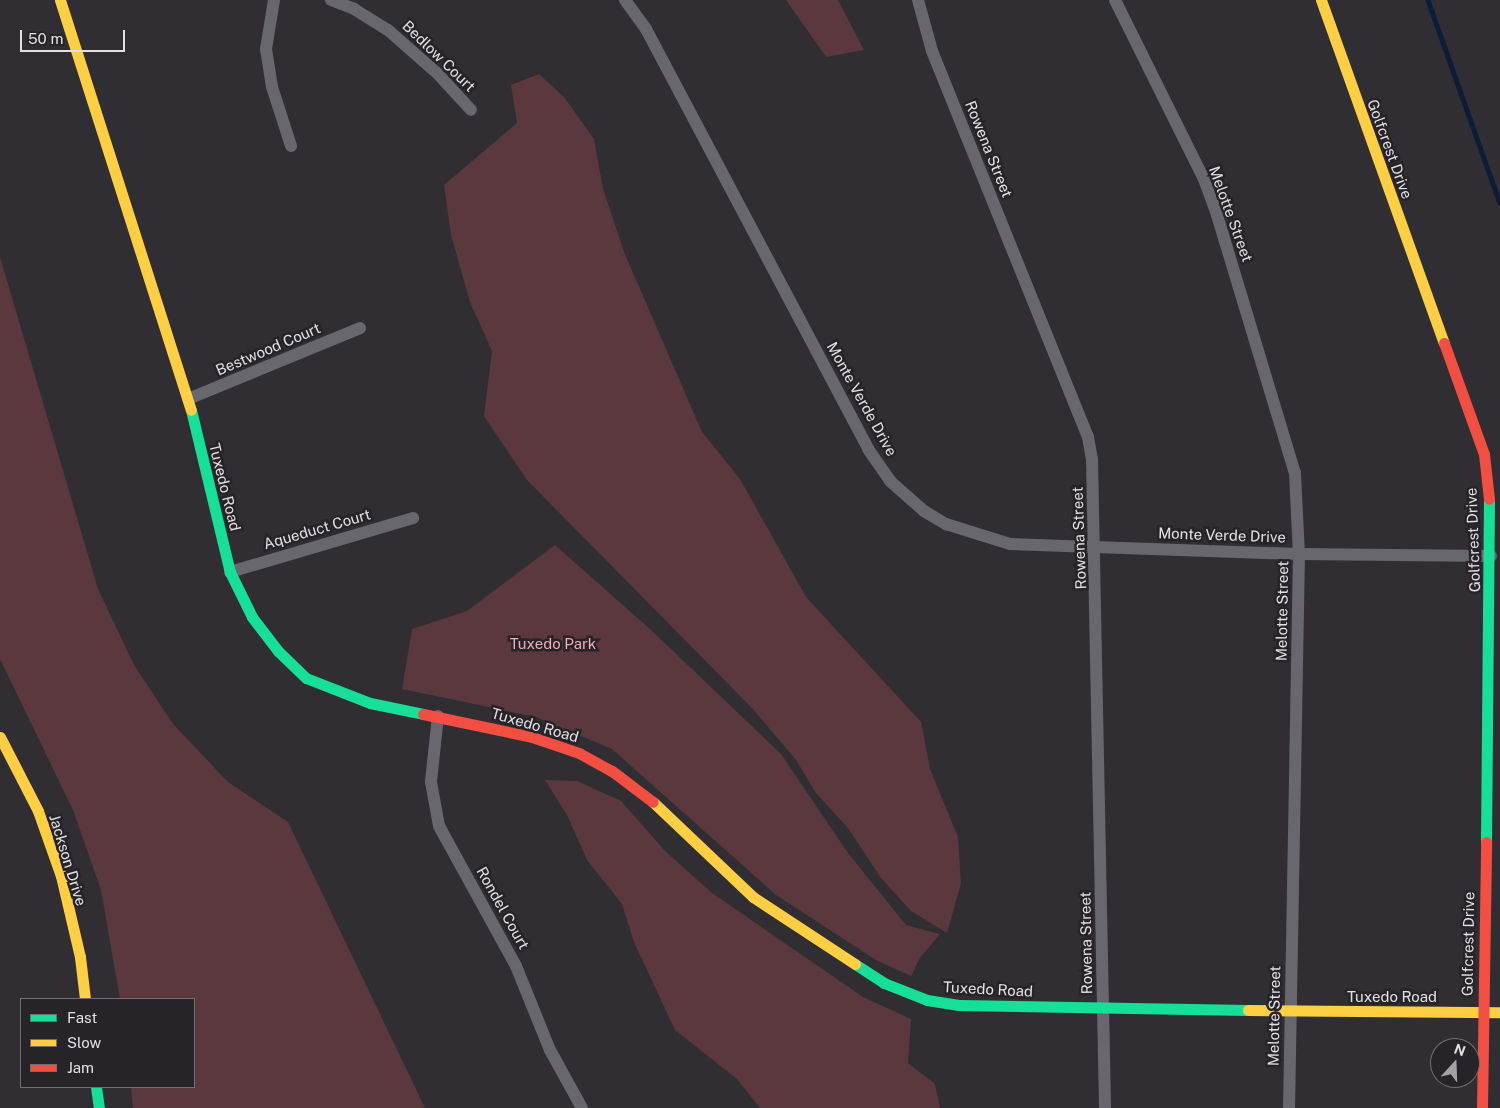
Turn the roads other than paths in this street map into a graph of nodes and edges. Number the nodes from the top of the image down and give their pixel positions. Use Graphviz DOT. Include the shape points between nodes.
graph roads {
  1 [pos="60,0"];
  2 [pos="274,0"];
  3 [pos="331,0"];
  4 [pos="625,0"];
  5 [pos="918,0"];
  6 [pos="1115,0"];
  7 [pos="1321,0"];
  8 [pos="471,110"];
  9 [pos="291,146"];
  10 [pos="360,328"];
  11 [pos="188,399"];
  12 [pos="413,518"];
  13 [pos="1096,548"];
  14 [pos="1299,554"];
  15 [pos="1491,556"];
  16 [pos="230,572"];
  17 [pos="438,716"];
  18 [pos="0,737"];
  19 [pos="85,998"];
  20 [pos="1103,1009"];
  21 [pos="1290,1011"];
  22 [pos="1482,1012"];
  23 [pos="1500,1012"];
  24 [pos="96,1088"];
  25 [pos="99,1108"];
  26 [pos="582,1108"];
  27 [pos="1105,1108"];
  28 [pos="1289,1108"];
  29 [pos="1482,1108"];
  1 -- 11 [label="street, Tuxedo Road"];
  2 -- 9 [label="street" via="266,49 272,87"];
  3 -- 8 [label="street, Bedlow Court" via="354,9 388,30 438,73"];
  4 -- 13 [label="street, Monte Verde Drive" via="646,29 868,449 890,480 924,511 946,524 990,540"];
  5 -- 13 [label="street, Rowena Street" via="932,51 1088,437"];
  6 -- 14 [label="street, Melotte Street" via="1204,179 1218,215 1295,473"];
  7 -- 15 [label="street, Golfcrest Drive" via="1484,454 1491,517"];
  10 -- 11 [label="street, Bestwood Court"];
  11 -- 16 [label="street, Tuxedo Road"];
  12 -- 16 [label="street, Aqueduct Court"];
  13 -- 14 [label="street, Monte Verde Drive"];
  13 -- 20 [label="street, Rowena Street"];
  14 -- 15 [label="street, Monte Verde Drive"];
  14 -- 21 [label="street, Melotte Street"];
  15 -- 22 [label="street, Golfcrest Drive"];
  16 -- 17 [label="street, Tuxedo Road" via="252,617 278,651 306,678 370,703"];
  17 -- 20 [label="street, Tuxedo Road" via="532,736 579,752 612,771 650,800 753,897 884,984 927,1000 959,1005"];
  17 -- 26 [label="street, Rondel Court" via="431,782 439,826 516,966 550,1050"];
  18 -- 19 [label="street, Jackson Drive" via="38,812 61,876 80,957"];
  20 -- 21 [label="street, Tuxedo Road"];
  20 -- 27 [label="street, Rowena Street"];
  21 -- 22 [label="street, Tuxedo Road"];
  21 -- 28 [label="street, Melotte Street"];
  22 -- 23 [label="street, Tuxedo Road"];
  22 -- 29 [label="street, Golfcrest Drive"];
  24 -- 25 [label="street"];
}
